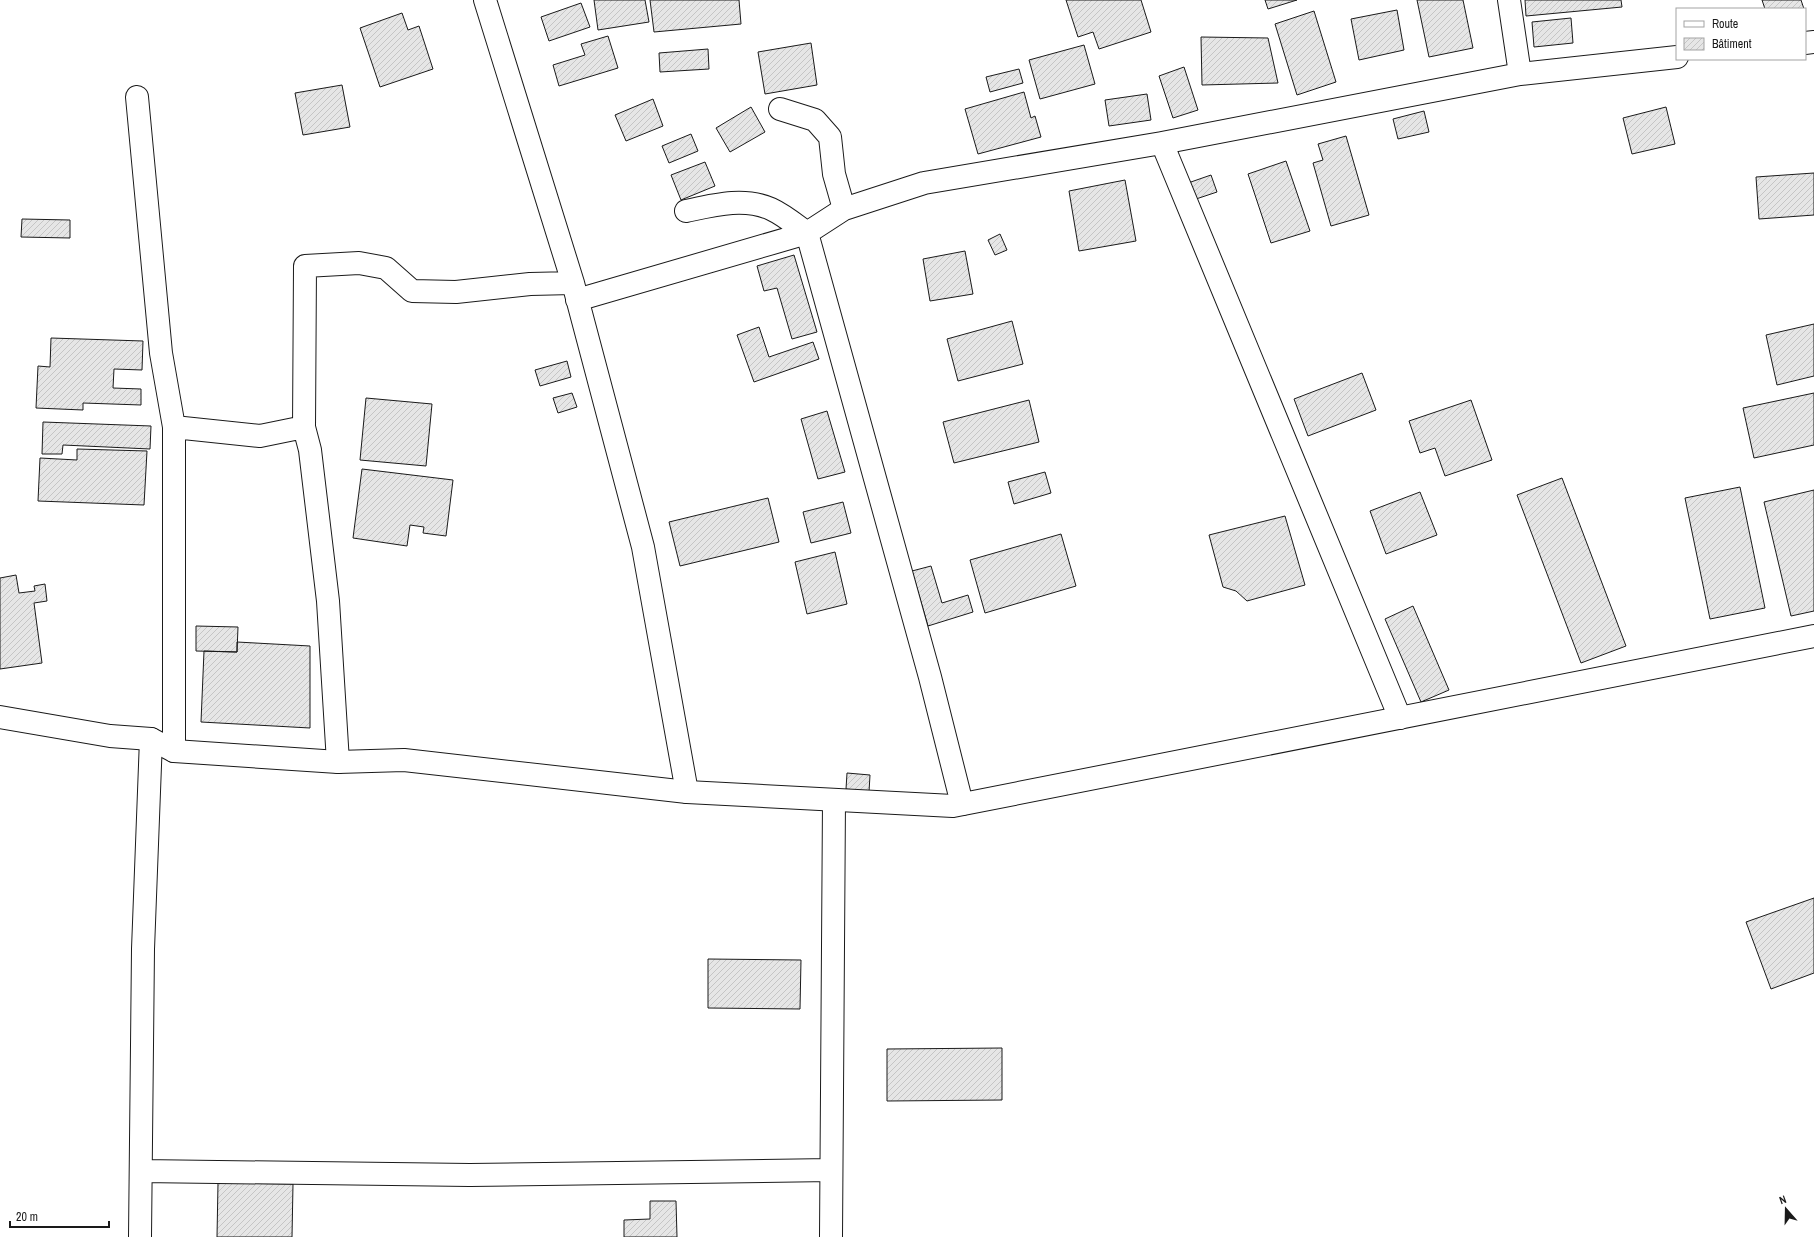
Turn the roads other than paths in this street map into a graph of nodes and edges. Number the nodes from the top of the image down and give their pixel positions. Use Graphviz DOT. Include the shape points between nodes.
graph roads {
  1 [pos="485,0"];
  2 [pos="1509,0"];
  3 [pos="1676,57"];
  4 [pos="1520,74"];
  5 [pos="137,97"];
  6 [pos="780,109"];
  7 [pos="1162,143"];
  8 [pos="844,209"];
  9 [pos="686,211"];
  10 [pos="807,233"];
  11 [pos="575,291"];
  12 [pos="174,427"];
  13 [pos="304,427"];
  14 [pos="1814,636"];
  15 [pos="0,717"];
  16 [pos="1400,718"];
  17 [pos="151,739"];
  18 [pos="174,751"];
  19 [pos="338,762"];
  20 [pos="687,792"];
  21 [pos="834,801"];
  22 [pos="962,804"];
  23 [pos="141,1170"];
  24 [pos="831,1170"];
  25 [pos="140,1237"];
  26 [pos="831,1237"];
  1 -- 11 [label="street"];
  2 -- 4 [label="street"];
  3 -- 4 [label="street"];
  4 -- 7 [label="street"];
  5 -- 12 [label="street" via="160,353"];
  6 -- 8 [label="street" via="814,120 830,137 834,174"];
  7 -- 8 [label="street" via="924,183"];
  7 -- 16 [label="street"];
  8 -- 10 [label="street"];
  9 -- 10 [label="street" via="723,203 755,204 772,210"];
  10 -- 11 [label="street"];
  10 -- 22 [label="street" via="930,677"];
  11 -- 13 [label="street" via="530,284 456,292 412,291 386,268 359,263 305,266"];
  11 -- 20 [label="street" via="643,547"];
  12 -- 13 [label="street" via="260,436"];
  12 -- 18 [label="street"];
  13 -- 19 [label="street" via="310,450 328,601"];
  14 -- 16 [label="street"];
  15 -- 17 [label="street" via="110,736"];
  16 -- 22 [label="street"];
  17 -- 18 [label="street"];
  17 -- 23 [label="street" via="143,949"];
  18 -- 19 [label="street"];
  19 -- 20 [label="street" via="404,760"];
  20 -- 21 [label="street"];
  21 -- 22 [label="street" via="953,806"];
  21 -- 24 [label="street"];
  23 -- 24 [label="street" via="470,1175"];
  23 -- 25 [label="street"];
  24 -- 26 [label="street"];
}
